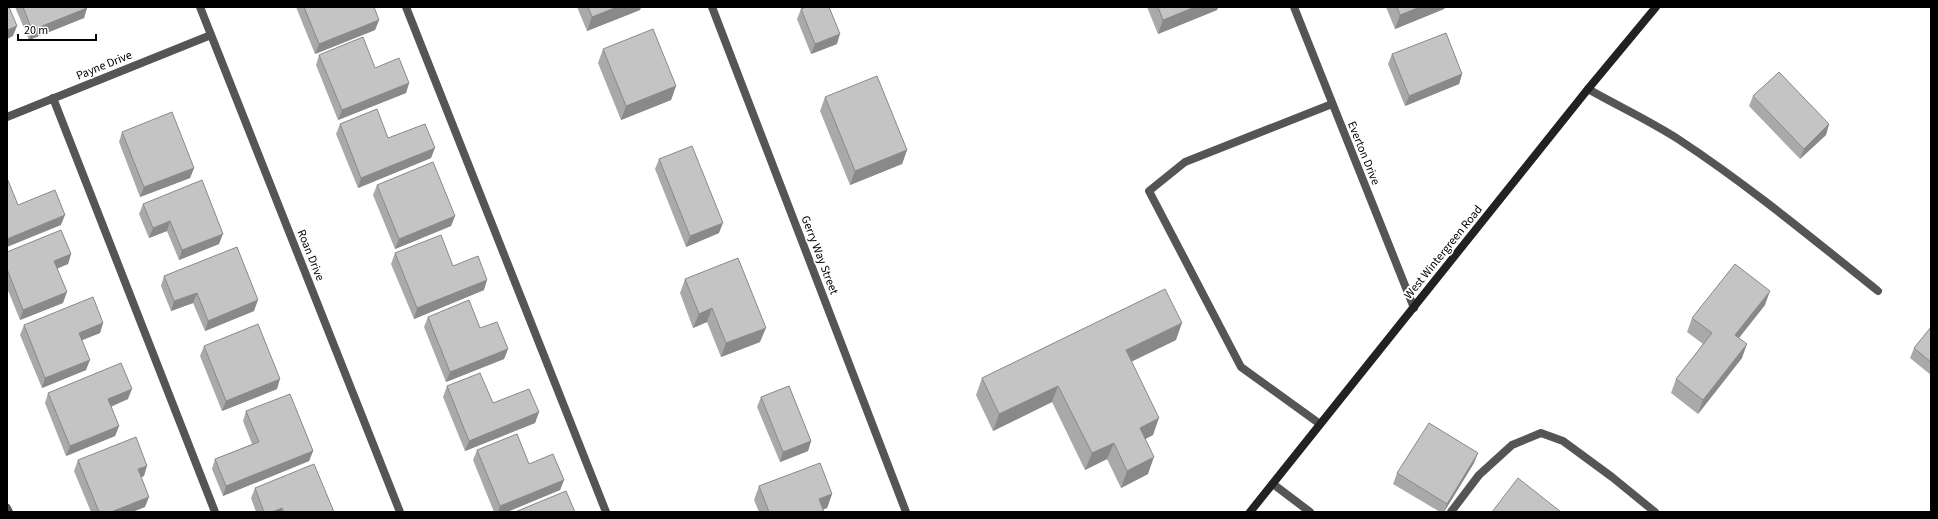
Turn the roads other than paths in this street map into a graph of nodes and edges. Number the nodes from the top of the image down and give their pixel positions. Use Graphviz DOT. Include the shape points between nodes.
graph roads {
  1 [pos="200,7"];
  2 [pos="406,7"];
  3 [pos="712,7"];
  4 [pos="1294,7"];
  5 [pos="1656,7"];
  6 [pos="211,35"];
  7 [pos="1588,89"];
  8 [pos="53,98"];
  9 [pos="1332,104"];
  10 [pos="7,117"];
  11 [pos="1878,292"];
  12 [pos="1414,308"];
  13 [pos="1320,424"];
  14 [pos="1273,484"];
  15 [pos="7,508"];
  16 [pos="8,512"];
  17 [pos="215,512"];
  18 [pos="400,512"];
  19 [pos="606,512"];
  20 [pos="906,512"];
  21 [pos="1250,512"];
  22 [pos="1310,512"];
  23 [pos="1451,512"];
  24 [pos="1655,512"];
  1 -- 6 [label="street, Roan Drive"];
  2 -- 19 [label="street"];
  3 -- 20 [label="street, Gerry Way Street"];
  4 -- 9 [label="street, Everton Drive"];
  5 -- 7 [label="main road, West Wintergreen Road"];
  6 -- 8 [label="street, Payne Drive"];
  6 -- 18 [label="street, Roan Drive"];
  7 -- 11 [label="street" via="1677,138 1808,234"];
  7 -- 12 [label="main road, West Wintergreen Road"];
  8 -- 10 [label="street, Payne Drive"];
  8 -- 17 [label="street"];
  9 -- 12 [label="street, Everton Drive"];
  9 -- 13 [label="street" via="1185,162 1149,191 1241,367"];
  12 -- 13 [label="main road, West Wintergreen Road"];
  13 -- 14 [label="main road, West Wintergreen Road"];
  14 -- 21 [label="main road, West Wintergreen Road"];
  14 -- 22 [label="street"];
  15 -- 16 [label="street"];
  23 -- 24 [label="street" via="1479,475 1512,445 1541,433 1563,441"];
}
